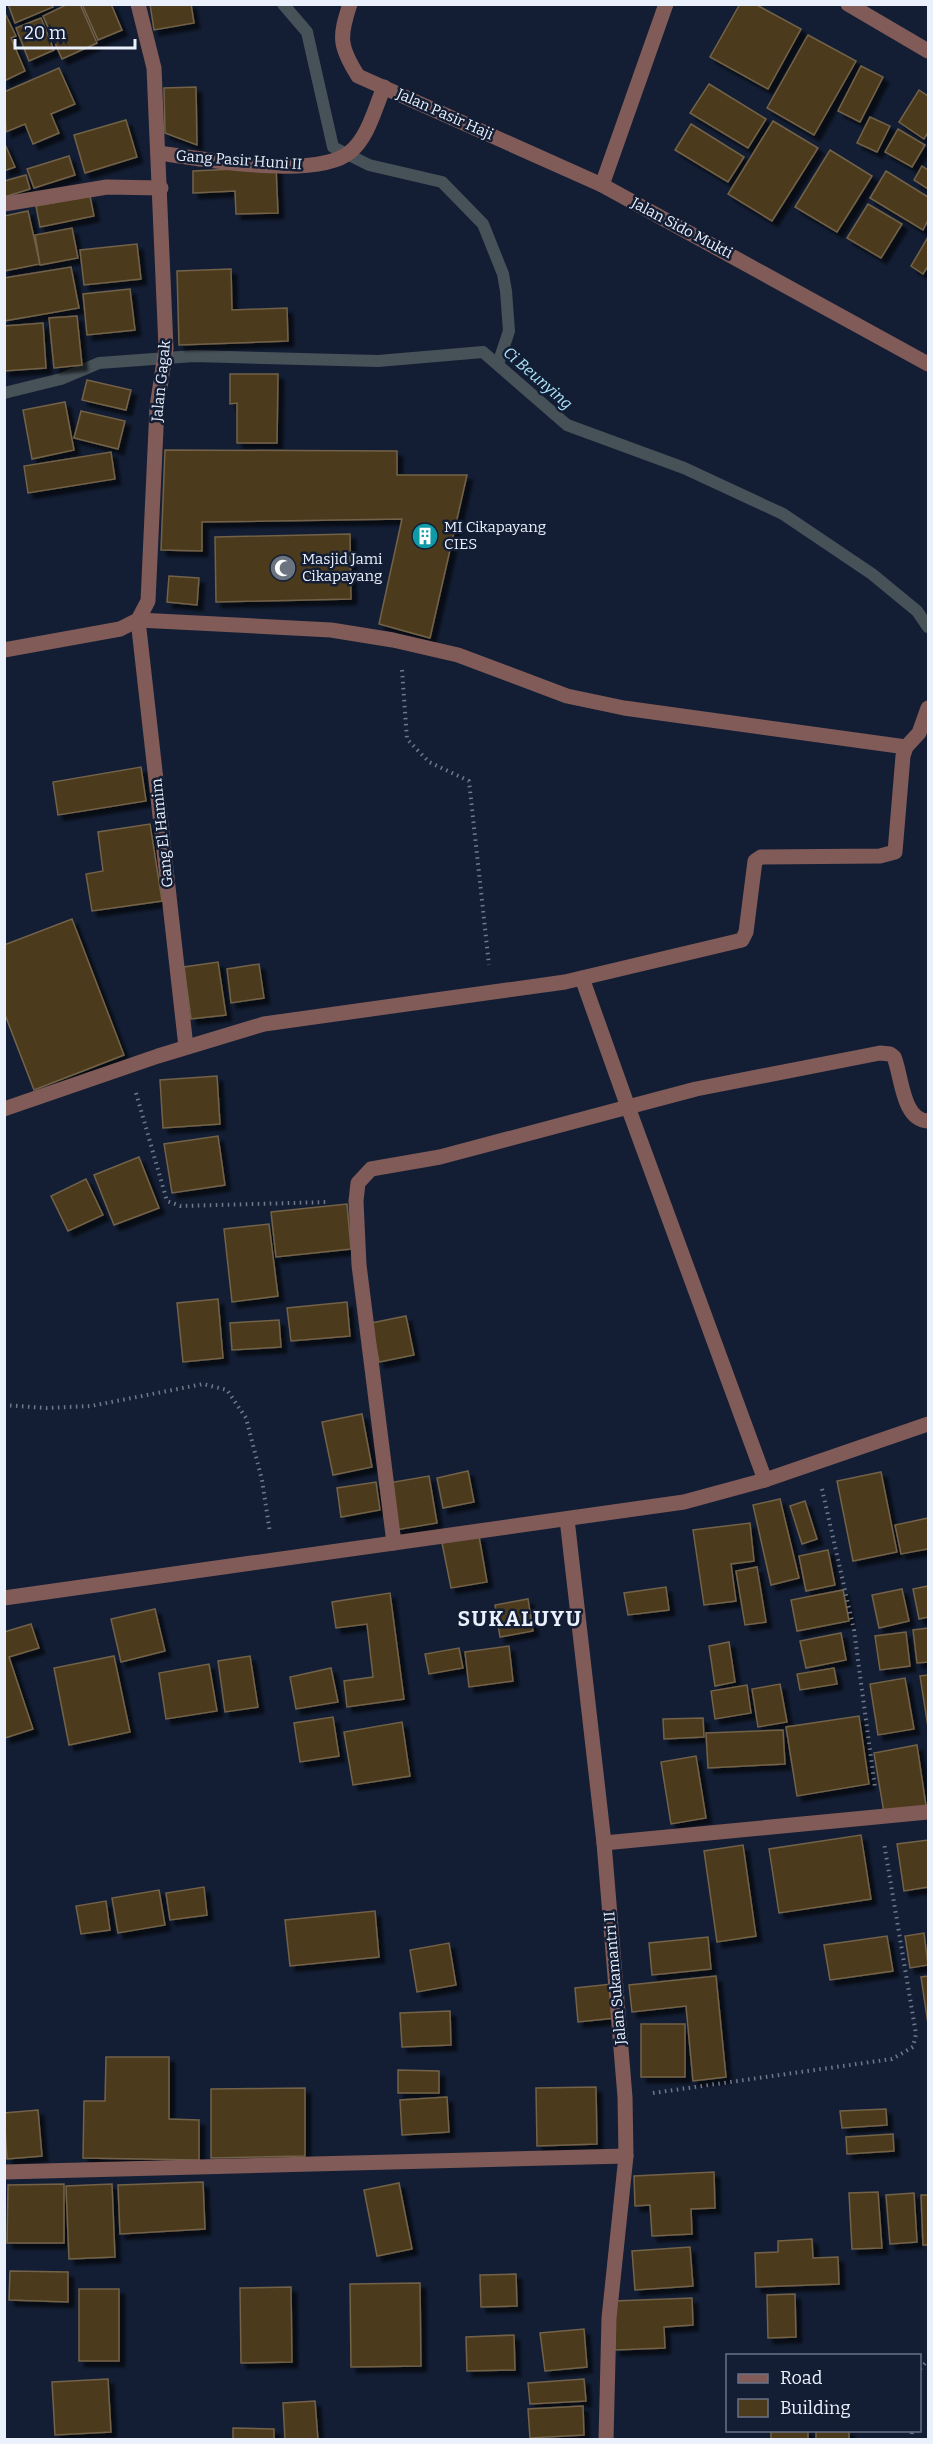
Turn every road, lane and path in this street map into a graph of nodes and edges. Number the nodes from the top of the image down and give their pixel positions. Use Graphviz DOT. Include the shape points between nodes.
graph roads {
  1 [pos="138,4"];
  2 [pos="350,4"];
  3 [pos="666,4"];
  4 [pos="848,4"];
  5 [pos="928,51"];
  6 [pos="384,87"];
  7 [pos="159,153"];
  8 [pos="603,185"];
  9 [pos="160,188"];
  10 [pos="4,204"];
  11 [pos="928,364"];
  12 [pos="138,620"];
  13 [pos="401,642"];
  14 [pos="4,650"];
  15 [pos="928,708"];
  16 [pos="906,747"];
  17 [pos="582,978"];
  18 [pos="492,993"];
  19 [pos="186,1047"];
  20 [pos="128,1066"];
  21 [pos="628,1107"];
  22 [pos="4,1109"];
  23 [pos="928,1121"];
  24 [pos="356,1201"];
  25 [pos="4,1405"];
  26 [pos="928,1424"];
  27 [pos="817,1462"];
  28 [pos="765,1480"];
  29 [pos="567,1519"];
  30 [pos="394,1543"];
  31 [pos="273,1561"];
  32 [pos="4,1598"];
  33 [pos="928,1812"];
  34 [pos="879,1817"];
  35 [pos="604,1843"];
  36 [pos="626,2097"];
  37 [pos="626,2156"];
  38 [pos="4,2172"];
  39 [pos="606,2439"];
  1 -- 7 [label="street, Jalan Gagak" via="154,68"];
  2 -- 6 [label="street, Jalan Pasir Haji" via="341,31 344,53 358,76"];
  3 -- 8 [label="street"];
  4 -- 5 [label="street"];
  6 -- 7 [label="street, Gang Pasir Huni II" via="361,142 333,163 283,166"];
  6 -- 8 [label="street, Jalan Pasir Haji"];
  7 -- 9 [label="street, Jalan Gagak"];
  8 -- 11 [label="street, Jalan Sido Mukti"];
  9 -- 10 [label="street" via="106,187"];
  9 -- 12 [label="street, Jalan Gagak" via="166,348 157,407 148,601"];
  12 -- 13 [label="street" via="331,630"];
  12 -- 14 [label="street" via="120,629"];
  12 -- 19 [label="street, Gang El Hamim"];
  13 -- 16 [label="street" via="458,655 579,699"];
  13 -- 18 [label="path" via="406,739 429,762 469,781"];
  15 -- 16 [label="street" via="919,733"];
  16 -- 17 [label="street" via="895,852 880,856 761,857 755,861 742,940"];
  17 -- 18 [label="street"];
  17 -- 21 [label="street"];
  18 -- 19 [label="street" via="264,1024"];
  19 -- 20 [label="street"];
  20 -- 22 [label="street"];
  20 -- 24 [label="path" via="167,1201 181,1206"];
  21 -- 23 [label="street" via="696,1089 880,1053 894,1057 909,1108 914,1116"];
  21 -- 24 [label="street" via="440,1157 370,1169 358,1183"];
  21 -- 28 [label="street"];
  24 -- 30 [label="street" via="359,1265"];
  25 -- 31 [label="path" via="91,1406 203,1384 227,1390 249,1428 262,1480"];
  26 -- 27 [label="street"];
  27 -- 28 [label="street"];
  27 -- 34 [label="path" via="854,1630"];
  28 -- 29 [label="street" via="684,1502"];
  29 -- 30 [label="street"];
  29 -- 35 [label="street, Jalan Sukamantri II"];
  30 -- 31 [label="street"];
  31 -- 32 [label="street"];
  33 -- 34 [label="street"];
  34 -- 35 [label="street"];
  34 -- 36 [label="path" via="916,2034 913,2047 892,2059"];
  35 -- 36 [label="street, Jalan Sukamantri II"];
  36 -- 37 [label="street, Jalan Sukamantri II"];
  37 -- 38 [label="street"];
  37 -- 39 [label="street, Jalan Sukamantri II" via="609,2318"];
}
